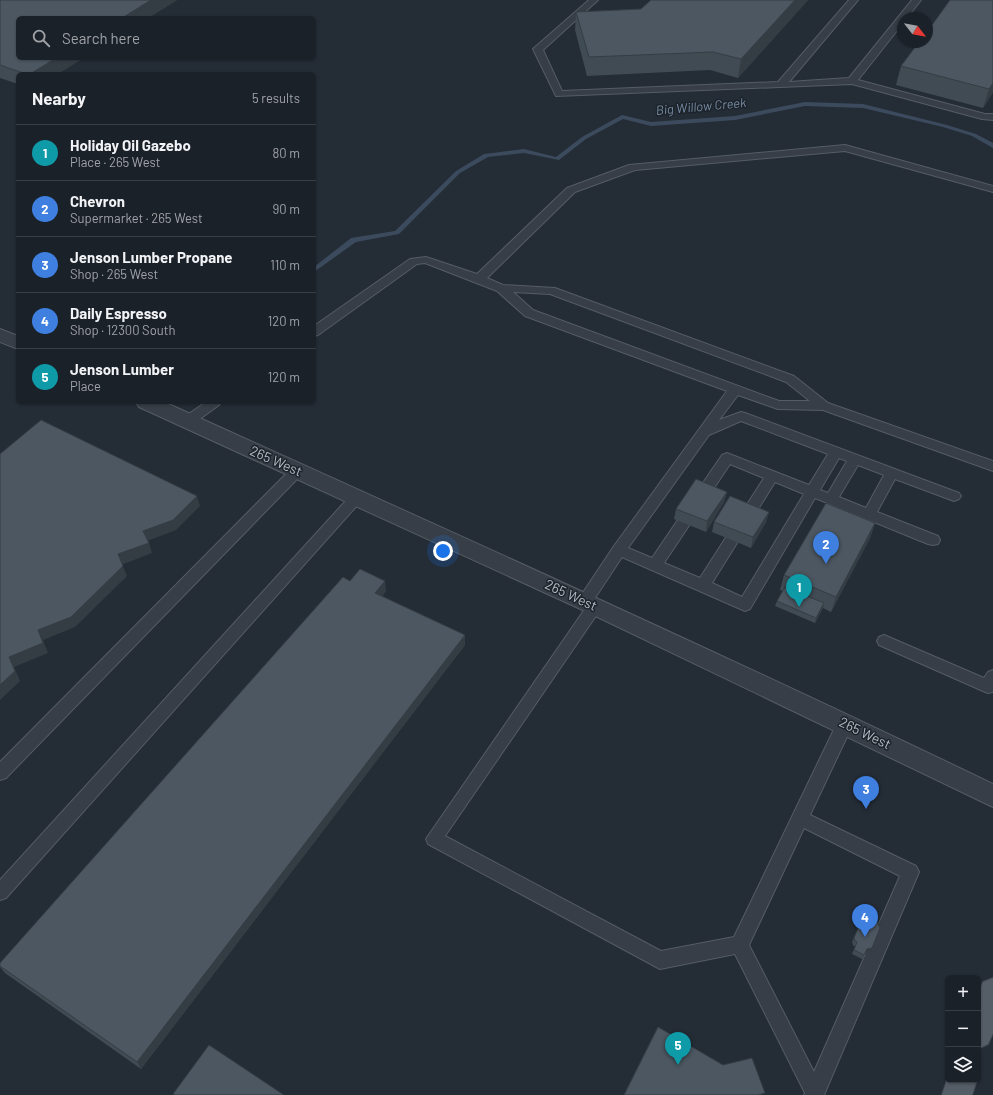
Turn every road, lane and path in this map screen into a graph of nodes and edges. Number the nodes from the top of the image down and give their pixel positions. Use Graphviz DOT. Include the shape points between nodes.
graph roads {
  1 [pos="594,0"];
  2 [pos="854,0"];
  3 [pos="917,0"];
  4 [pos="852,81"];
  5 [pos="781,85"];
  6 [pos="993,117"];
  7 [pos="993,189"];
  8 [pos="479,279"];
  9 [pos="501,288"];
  10 [pos="316,331"];
  11 [pos="0,335"];
  12 [pos="16,342"];
  13 [pos="735,389"];
  14 [pos="150,404"];
  15 [pos="212,404"];
  16 [pos="824,406"];
  17 [pos="188,421"];
  18 [pos="704,432"];
  19 [pos="836,452"];
  20 [pos="855,459"];
  21 [pos="993,466"];
  22 [pos="297,471"];
  23 [pos="892,473"];
  24 [pos="772,476"];
  25 [pos="812,492"];
  26 [pos="954,496"];
  27 [pos="357,497"];
  28 [pos="832,500"];
  29 [pos="869,515"];
  30 [pos="933,540"];
  31 [pos="619,550"];
  32 [pos="656,565"];
  33 [pos="703,584"];
  34 [pos="590,604"];
  35 [pos="884,641"];
  36 [pos="993,676"];
  37 [pos="844,724"];
  38 [pos="0,773"];
  39 [pos="993,796"];
  40 [pos="800,818"];
  41 [pos="0,892"];
  42 [pos="740,945"];
  43 [pos="993,992"];
  44 [pos="981,1026"];
  45 [pos="961,1083"];
  46 [pos="814,1094"];
  47 [pos="957,1095"];
  1 -- 5 [label="lane" via="538,49 559,94"];
  2 -- 5 [label="lane"];
  3 -- 4 [label="lane"];
  4 -- 5 [label="lane"];
  4 -- 6 [label="lane"];
  7 -- 8 [label="lane" via="845,148 633,167 571,190"];
  8 -- 9 [label="lane"];
  8 -- 10 [label="lane" via="426,260 414,261"];
  9 -- 13 [label="lane" via="529,313"];
  9 -- 16 [label="lane" via="551,291 573,299 790,379"];
  11 -- 12 [label="street"];
  13 -- 16 [label="lane" via="778,405"];
  13 -- 18 [label="lane"];
  14 -- 17 [label="street, 265 West"];
  15 -- 17 [label="lane"];
  16 -- 21 [label="lane"];
  17 -- 22 [label="street, 265 West"];
  18 -- 19 [label="lane" via="741,416"];
  18 -- 31 [label="lane"];
  19 -- 20 [label="lane"];
  19 -- 25 [label="lane"];
  20 -- 23 [label="lane"];
  20 -- 28 [label="lane"];
  22 -- 27 [label="street, 265 West"];
  22 -- 38 [label="lane"];
  23 -- 26 [label="lane"];
  23 -- 29 [label="lane"];
  24 -- 25 [label="lane"];
  24 -- 32 [label="lane" via="727,458"];
  24 -- 33 [label="lane"];
  25 -- 28 [label="lane"];
  25 -- 33 [label="lane" via="745,605"];
  27 -- 34 [label="street, 265 West"];
  27 -- 41 [label="lane"];
  28 -- 29 [label="lane"];
  29 -- 30 [label="lane"];
  31 -- 32 [label="lane"];
  31 -- 34 [label="lane"];
  32 -- 33 [label="lane"];
  34 -- 37 [label="street, 265 West"];
  34 -- 42 [label="lane" via="434,839 660,960"];
  35 -- 36 [label="lane" via="988,687"];
  37 -- 39 [label="street, 265 West"];
  37 -- 40 [label="lane"];
  40 -- 42 [label="lane"];
  40 -- 46 [label="lane" via="910,872"];
  42 -- 46 [label="lane"];
  43 -- 44 [label="main road"];
  45 -- 47 [label="main road"];
}
